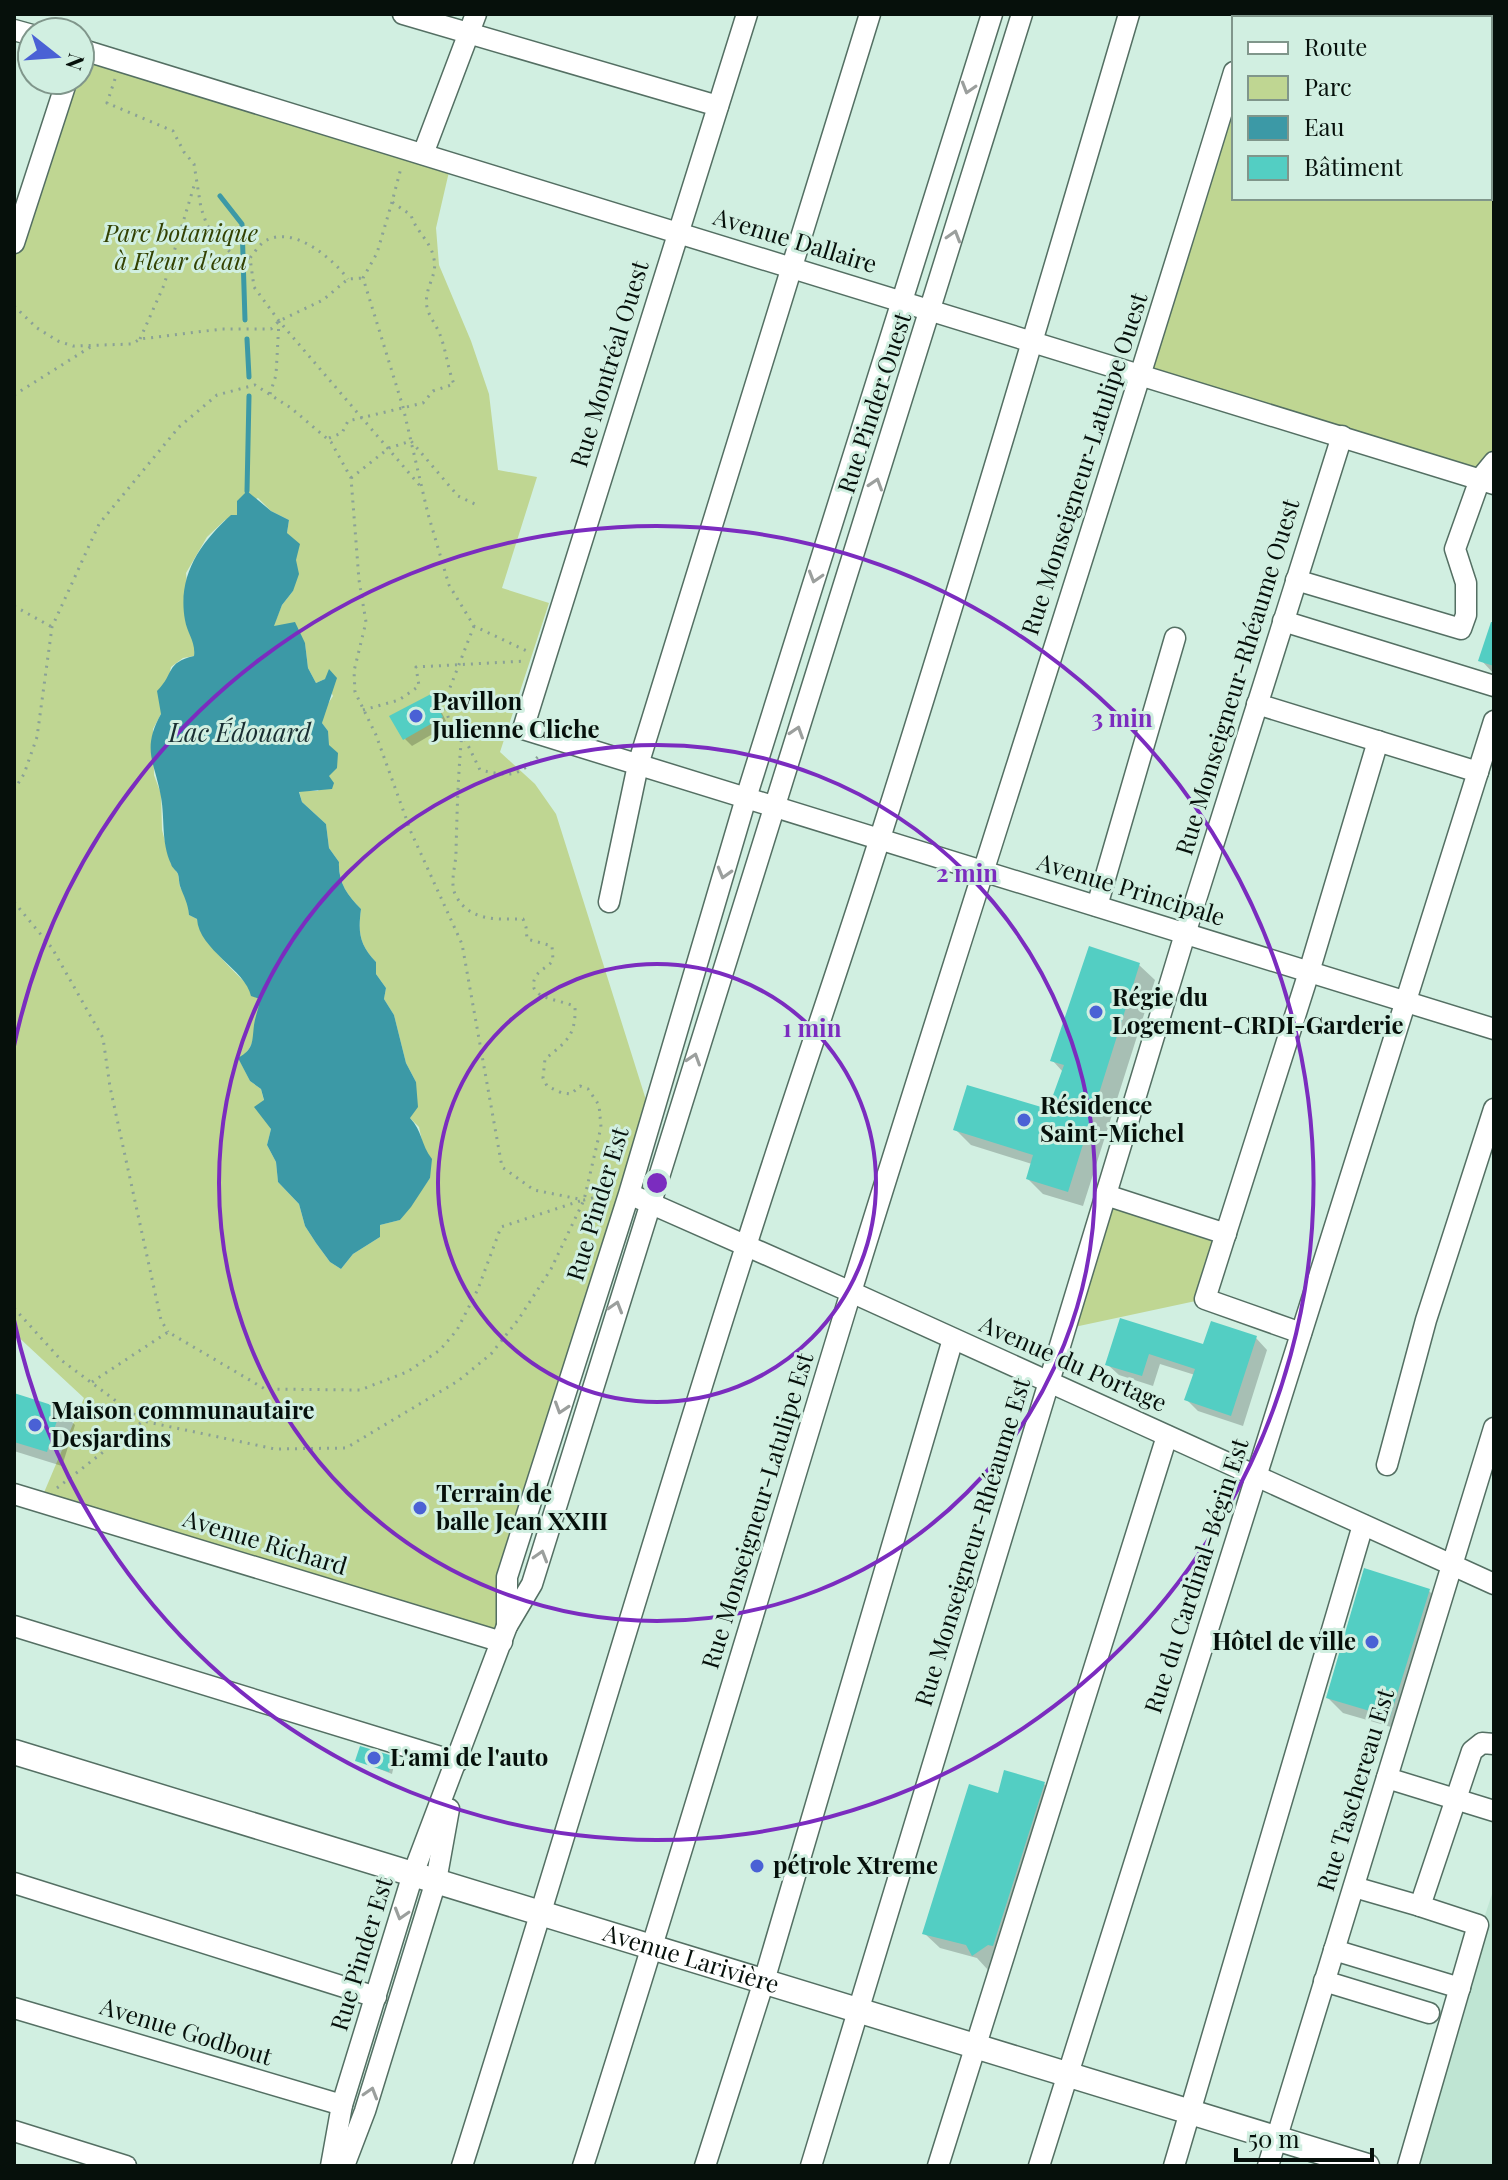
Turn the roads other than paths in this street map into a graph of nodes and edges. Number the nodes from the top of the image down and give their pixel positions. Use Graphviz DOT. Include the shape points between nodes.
graph roads {
  1 [pos="403,14"];
  2 [pos="747,14"];
  3 [pos="870,14"];
  4 [pos="992,14"];
  5 [pos="1022,14"];
  6 [pos="1129,14"];
  7 [pos="472,24"];
  8 [pos="96,54"];
  9 [pos="1232,79"];
  10 [pos="62,96"];
  11 [pos="718,106"];
  12 [pos="414,151"];
  13 [pos="678,233"];
  14 [pos="14,243"];
  15 [pos="792,269"];
  16 [pos="902,301"];
  17 [pos="932,310"];
  18 [pos="1033,341"];
  19 [pos="1142,374"];
  20 [pos="1342,436"];
  21 [pos="1494,462"];
  22 [pos="1487,481"];
  23 [pos="1296,580"];
  24 [pos="1283,621"];
  25 [pos="1175,638"];
  26 [pos="1494,686"];
  27 [pos="1257,704"];
  28 [pos="1494,721"];
  29 [pos="523,729"];
  30 [pos="1378,741"];
  31 [pos="638,765"];
  32 [pos="1478,772"];
  33 [pos="746,798"];
  34 [pos="774,807"];
  35 [pos="880,839"];
  36 [pos="984,871"];
  37 [pos="609,902"];
  38 [pos="1097,906"];
  39 [pos="1185,934"];
  40 [pos="1309,972"];
  41 [pos="1405,1002"];
  42 [pos="1494,1029"];
  43 [pos="1494,1109"];
  44 [pos="629,1194"];
  45 [pos="1106,1195"];
  46 [pos="648,1203"];
  47 [pos="1226,1234"];
  48 [pos="746,1246"];
  49 [pos="851,1292"];
  50 [pos="1301,1333"];
  51 [pos="953,1339"];
  52 [pos="1049,1382"];
  53 [pos="1494,1428"];
  54 [pos="1167,1436"];
  55 [pos="1387,1465"];
  56 [pos="1256,1475"];
  57 [pos="14,1494"];
  58 [pos="1363,1525"];
  59 [pos="1452,1565"];
  60 [pos="1494,1584"];
  61 [pos="14,1626"];
  62 [pos="504,1634"];
  63 [pos="1494,1744"];
  64 [pos="14,1752"];
  65 [pos="457,1762"];
  66 [pos="1387,1778"];
  67 [pos="1455,1799"];
  68 [pos="1494,1811"];
  69 [pos="424,1878"];
  70 [pos="14,1883"];
  71 [pos="1354,1887"];
  72 [pos="1420,1906"];
  73 [pos="542,1914"];
  74 [pos="653,1947"];
  75 [pos="1334,1950"];
  76 [pos="764,1981"];
  77 [pos="1324,1981"];
  78 [pos="1460,1988"];
  79 [pos="376,1997"];
  80 [pos="14,2008"];
  81 [pos="859,2010"];
  82 [pos="1429,2013"];
  83 [pos="976,2046"];
  84 [pos="1067,2074"];
  85 [pos="342,2105"];
  86 [pos="1191,2112"];
  87 [pos="14,2131"];
  88 [pos="1276,2138"];
  89 [pos="126,2166"];
  90 [pos="331,2166"];
  91 [pos="344,2166"];
  92 [pos="462,2166"];
  93 [pos="583,2166"];
  94 [pos="705,2166"];
  95 [pos="811,2166"];
  96 [pos="938,2166"];
  97 [pos="1039,2166"];
  98 [pos="1174,2166"];
  99 [pos="1268,2166"];
  100 [pos="1367,2166"];
  101 [pos="1408,2166"];
  1 -- 7 [label="street"];
  2 -- 11 [label="street, Rue Montréal Ouest"];
  3 -- 15 [label="street"];
  4 -- 16 [label="street, Rue Pinder Ouest, one-way"];
  17 -- 5 [label="street, Rue Pinder Ouest, one-way"];
  6 -- 18 [label="street"];
  7 -- 11 [label="street"];
  7 -- 12 [label="street"];
  8 -- 12 [label="street, Avenue Dallaire"];
  9 -- 19 [label="street, Rue Monseigneur-Latulipe Ouest"];
  10 -- 14 [label="street"];
  11 -- 13 [label="street, Rue Montréal Ouest"];
  12 -- 13 [label="street, Avenue Dallaire"];
  13 -- 15 [label="street, Avenue Dallaire"];
  13 -- 29 [label="street, Rue Montréal Ouest"];
  15 -- 16 [label="street, Avenue Dallaire"];
  15 -- 31 [label="street"];
  16 -- 17 [label="street, Avenue Dallaire"];
  16 -- 33 [label="street, Rue Pinder Ouest, one-way"];
  17 -- 18 [label="street, Avenue Dallaire"];
  34 -- 17 [label="street, Rue Pinder Ouest, one-way"];
  18 -- 19 [label="street, Avenue Dallaire"];
  18 -- 35 [label="street"];
  19 -- 20 [label="street, Avenue Dallaire"];
  19 -- 36 [label="street, Rue Monseigneur-Latulipe Ouest"];
  20 -- 22 [label="street, Avenue Dallaire"];
  20 -- 23 [label="street, Rue Monseigneur-Rhéaume Ouest"];
  21 -- 22 [label="street"];
  22 -- 23 [label="street" via="1455,549 1466,583 1461,629"];
  23 -- 24 [label="street, Rue Monseigneur-Rhéaume Ouest"];
  24 -- 26 [label="street"];
  24 -- 27 [label="street, Rue Monseigneur-Rhéaume Ouest"];
  25 -- 38 [label="street"];
  27 -- 30 [label="street"];
  27 -- 39 [label="street, Rue Monseigneur-Rhéaume Ouest"];
  28 -- 32 [label="street, Rue du Cardinal-Bégin Est"];
  29 -- 31 [label="street, Avenue Principale"];
  30 -- 32 [label="street"];
  30 -- 40 [label="street"];
  31 -- 33 [label="street, Avenue Principale"];
  31 -- 37 [label="street"];
  32 -- 41 [label="street, Rue du Cardinal-Bégin Est"];
  33 -- 34 [label="street, Avenue Principale"];
  33 -- 44 [label="street, Rue Pinder Est, one-way"];
  34 -- 35 [label="street, Avenue Principale"];
  46 -- 34 [label="street, Rue Pinder Est, one-way"];
  35 -- 36 [label="street, Avenue Principale"];
  35 -- 48 [label="street"];
  36 -- 38 [label="street, Avenue Principale"];
  36 -- 49 [label="street, Rue Monseigneur-Latulipe Est"];
  38 -- 39 [label="street, Avenue Principale"];
  39 -- 40 [label="street, Avenue Principale"];
  39 -- 45 [label="street, Rue Monseigneur-Rhéaume Est"];
  40 -- 41 [label="street, Avenue Principale"];
  40 -- 47 [label="street"];
  41 -- 42 [label="street, Avenue Principale"];
  41 -- 50 [label="street, Rue du Cardinal-Bégin Est"];
  43 -- 55 [label="street" via="1426,1320"];
  44 -- 46 [label="street, Avenue du Portage"];
  44 -- 62 [label="street, Rue Pinder Est, one-way" via="507,1577"];
  45 -- 47 [label="street"];
  45 -- 52 [label="street, Rue Monseigneur-Rhéaume Est"];
  46 -- 48 [label="street, Avenue du Portage"];
  62 -- 46 [label="street, Rue Pinder Est, one-way" via="532,1584"];
  47 -- 50 [label="street" via="1205,1299"];
  48 -- 49 [label="street, Avenue du Portage"];
  48 -- 73 [label="street"];
  49 -- 51 [label="street, Avenue du Portage"];
  49 -- 74 [label="street, Rue Monseigneur-Latulipe Est"];
  50 -- 56 [label="street, Rue du Cardinal-Bégin Est"];
  51 -- 52 [label="street, Avenue du Portage"];
  51 -- 76 [label="street"];
  52 -- 54 [label="street, Avenue du Portage"];
  52 -- 81 [label="street, Rue Monseigneur-Rhéaume Est"];
  53 -- 59 [label="street, Rue Taschereau Est"];
  54 -- 56 [label="street, Avenue du Portage"];
  54 -- 83 [label="street"];
  56 -- 58 [label="street, Avenue du Portage"];
  56 -- 84 [label="street, Rue du Cardinal-Bégin Est"];
  57 -- 62 [label="street, Avenue Richard"];
  58 -- 59 [label="street, Avenue du Portage"];
  58 -- 86 [label="street"];
  59 -- 60 [label="street, Avenue du Portage"];
  59 -- 66 [label="street, Rue Taschereau Est"];
  61 -- 65 [label="street"];
  62 -- 65 [label="street, Rue Pinder Est"];
  63 -- 67 [label="street" via="1482,1743 1472,1751"];
  64 -- 69 [label="main road, Avenue Larivière"];
  65 -- 69 [label="street, Rue Pinder Est"];
  66 -- 67 [label="street"];
  66 -- 71 [label="street, Rue Taschereau Est"];
  67 -- 68 [label="street"];
  67 -- 72 [label="street"];
  69 -- 73 [label="main road, Avenue Larivière"];
  69 -- 79 [label="street, Rue Pinder Est, one-way"];
  91 -- 69 [label="street, Rue Pinder Est, one-way" via="365,2111"];
  70 -- 79 [label="street"];
  71 -- 72 [label="street"];
  71 -- 75 [label="street, Rue Taschereau Est"];
  72 -- 78 [label="street" via="1478,1925"];
  73 -- 74 [label="main road, Avenue Larivière"];
  73 -- 92 [label="street"];
  74 -- 76 [label="main road, Avenue Larivière"];
  74 -- 93 [label="street, Rue Monseigneur-Latulipe Est"];
  75 -- 77 [label="street, Rue Taschereau Est"];
  75 -- 78 [label="street"];
  76 -- 81 [label="main road, Avenue Larivière"];
  76 -- 94 [label="street"];
  77 -- 82 [label="street"];
  77 -- 88 [label="street, Rue Taschereau Est"];
  78 -- 101 [label="street"];
  79 -- 85 [label="street, Rue Pinder Est"];
  80 -- 85 [label="street, Avenue Godbout"];
  81 -- 83 [label="main road, Avenue Larivière"];
  81 -- 95 [label="street, Rue Monseigneur-Rhéaume Est"];
  83 -- 84 [label="main road, Avenue Larivière"];
  83 -- 96 [label="street"];
  84 -- 86 [label="main road, Avenue Larivière"];
  84 -- 97 [label="street, Rue du Cardinal-Bégin Est"];
  85 -- 90 [label="street, Rue Pinder Est"];
  86 -- 88 [label="main road, Avenue Larivière"];
  86 -- 98 [label="street"];
  87 -- 89 [label="street"];
  88 -- 99 [label="street, Rue Taschereau Est"];
  88 -- 100 [label="main road, Avenue Larivière"];
}
